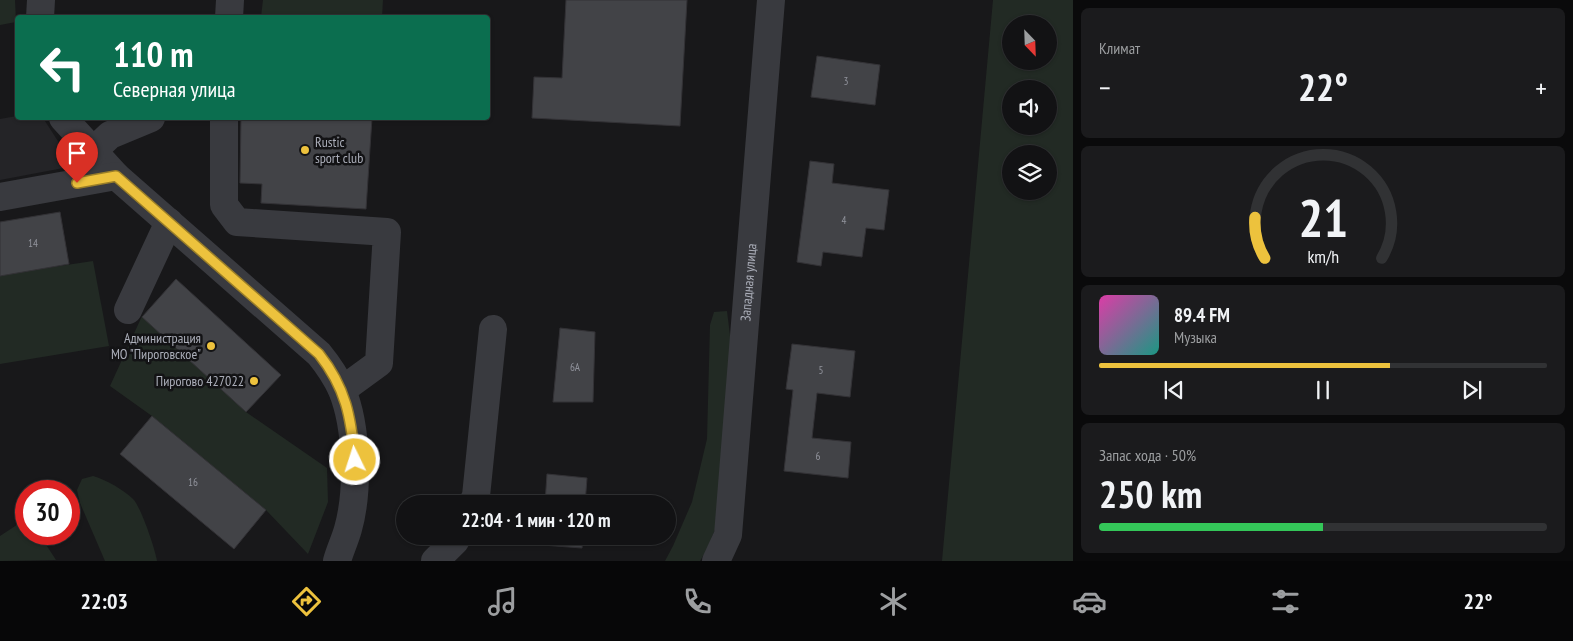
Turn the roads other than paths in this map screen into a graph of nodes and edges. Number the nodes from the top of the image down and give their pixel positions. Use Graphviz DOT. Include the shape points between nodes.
graph roads {
  1 [pos="41,0"];
  2 [pos="230,0"];
  3 [pos="771,0"];
  4 [pos="40,15"];
  5 [pos="229,15"];
  6 [pos="64,120"];
  7 [pos="146,120"];
  8 [pos="224,120"];
  9 [pos="93,151"];
  10 [pos="116,176"];
  11 [pos="0,197"];
  12 [pos="169,222"];
  13 [pos="128,310"];
  14 [pos="493,329"];
  15 [pos="342,390"];
  16 [pos="476,495"];
  17 [pos="451,545"];
  18 [pos="336,561"];
  19 [pos="436,561"];
  20 [pos="716,561"];
  1 -- 4 [label="street"];
  2 -- 5 [label="street"];
  3 -- 20 [label="street, Западная улица" via="728,535"];
  6 -- 9 [label="street"];
  7 -- 9 [label="street" via="110,135"];
  8 -- 15 [label="street" via="224,205 237,222 386,232 378,363"];
  9 -- 10 [label="street"];
  10 -- 11 [label="street"];
  10 -- 12 [label="street"];
  12 -- 13 [label="street"];
  12 -- 15 [label="street" via="319,354"];
  14 -- 16 [label="street"];
  15 -- 18 [label="street" via="353,432 356,474 348,527"];
  17 -- 19 [label="street"];
}
